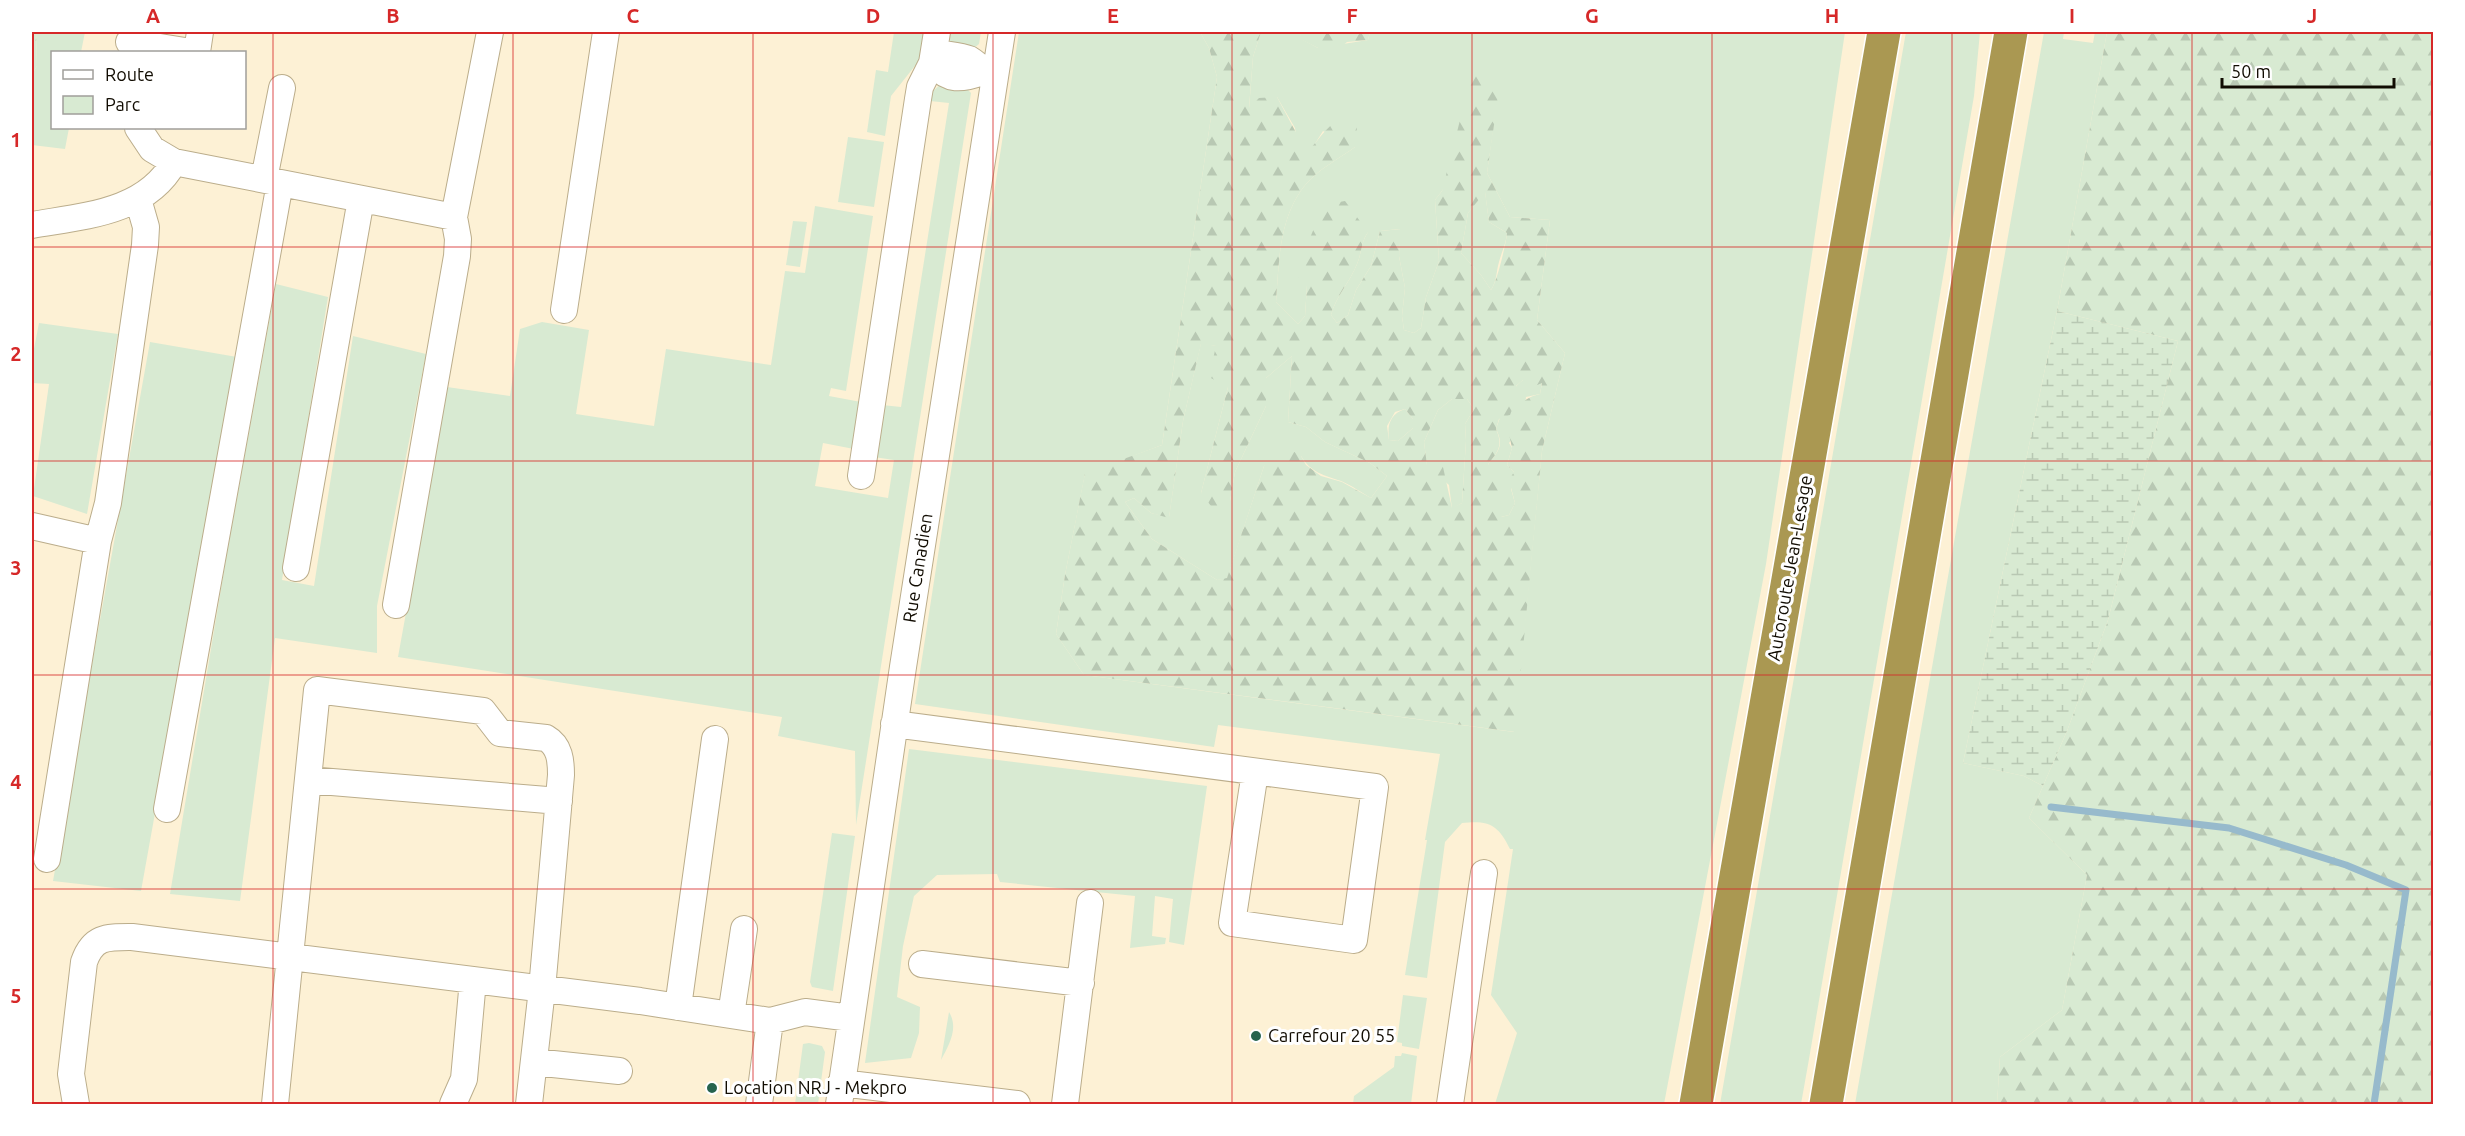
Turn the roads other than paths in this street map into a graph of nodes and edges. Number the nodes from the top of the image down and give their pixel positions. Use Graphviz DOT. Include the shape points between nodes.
graph roads {
  1 [pos="200,32"];
  2 [pos="490,32"];
  3 [pos="606,32"];
  4 [pos="937,32"];
  5 [pos="1002,32"];
  6 [pos="1884,32"];
  7 [pos="2011,32"];
  8 [pos="129,42"];
  9 [pos="184,51"];
  10 [pos="197,51"];
  11 [pos="932,63"];
  12 [pos="989,73"];
  13 [pos="282,88"];
  14 [pos="139,129"];
  15 [pos="174,162"];
  16 [pos="272,181"];
  17 [pos="138,199"];
  18 [pos="361,199"];
  19 [pos="454,217"];
  20 [pos="32,225"];
  21 [pos="564,310"];
  22 [pos="861,476"];
  23 [pos="32,526"];
  24 [pos="98,541"];
  25 [pos="296,568"];
  26 [pos="396,605"];
  27 [pos="894,724"];
  28 [pos="715,738"];
  29 [pos="1255,772"];
  30 [pos="308,780"];
  31 [pos="559,801"];
  32 [pos="167,808"];
  33 [pos="47,859"];
  34 [pos="1484,873"];
  35 [pos="1090,903"];
  36 [pos="744,929"];
  37 [pos="290,957"];
  38 [pos="922,964"];
  39 [pos="473,980"];
  40 [pos="1081,983"];
  41 [pos="542,989"];
  42 [pos="678,1007"];
  43 [pos="731,1015"];
  44 [pos="851,1018"];
  45 [pos="770,1021"];
  46 [pos="534,1062"];
  47 [pos="619,1071"];
  48 [pos="840,1094"];
  49 [pos="925,1098"];
  50 [pos="76,1104"];
  51 [pos="275,1104"];
  52 [pos="453,1104"];
  53 [pos="529,1104"];
  54 [pos="759,1104"];
  55 [pos="1017,1104"];
  56 [pos="1065,1104"];
  57 [pos="1450,1104"];
  58 [pos="1696,1104"];
  59 [pos="1826,1104"];
  1 -- 10 [label="street"];
  2 -- 19 [label="street"];
  3 -- 21 [label="street"];
  4 -- 11 [label="street"];
  5 -- 12 [label="street, Rue Canadien"];
  6 -- 58 [label="highway, Autoroute Jean-Lesage"];
  7 -- 59 [label="highway"];
  8 -- 9 [label="street"];
  11 -- 12 [label="street" via="944,54 968,58"];
  11 -- 22 [label="street" via="920,87"];
  12 -- 27 [label="street, Rue Canadien"];
  13 -- 16 [label="street"];
  14 -- 15 [label="street" via="152,149"];
  15 -- 16 [label="street"];
  15 -- 17 [label="street" via="167,175"];
  16 -- 18 [label="street"];
  16 -- 32 [label="street"];
  17 -- 20 [label="street" via="98,214"];
  17 -- 24 [label="street" via="146,227 145,245 108,503"];
  18 -- 19 [label="street"];
  18 -- 25 [label="street"];
  19 -- 26 [label="street" via="457,256"];
  23 -- 24 [label="street"];
  24 -- 33 [label="street"];
  27 -- 29 [label="street"];
  27 -- 44 [label="street, Rue Canadien"];
  28 -- 42 [label="street"];
  29 -- 29 [label="street" via="1375,787 1354,940 1232,923"];
  30 -- 31 [label="street"];
  30 -- 31 [label="street" via="317,690 483,711 500,733 546,738 561,761"];
  30 -- 37 [label="street"];
  31 -- 41 [label="street"];
  34 -- 57 [label="street"];
  35 -- 40 [label="street"];
  36 -- 43 [label="street"];
  37 -- 39 [label="street"];
  37 -- 50 [label="street" via="132,937 97,941 84,962 71,1074"];
  37 -- 51 [label="street"];
  38 -- 40 [label="street"];
  39 -- 41 [label="street"];
  39 -- 52 [label="street" via="464,1079"];
  40 -- 56 [label="street"];
  41 -- 42 [label="street"];
  41 -- 46 [label="street"];
  42 -- 43 [label="street"];
  43 -- 45 [label="street"];
  44 -- 45 [label="street" via="805,1012"];
  44 -- 48 [label="street, Rue Canadien"];
  45 -- 54 [label="street"];
  46 -- 47 [label="street"];
  46 -- 53 [label="street"];
  48 -- 49 [label="street"];
  49 -- 55 [label="street"];
}
